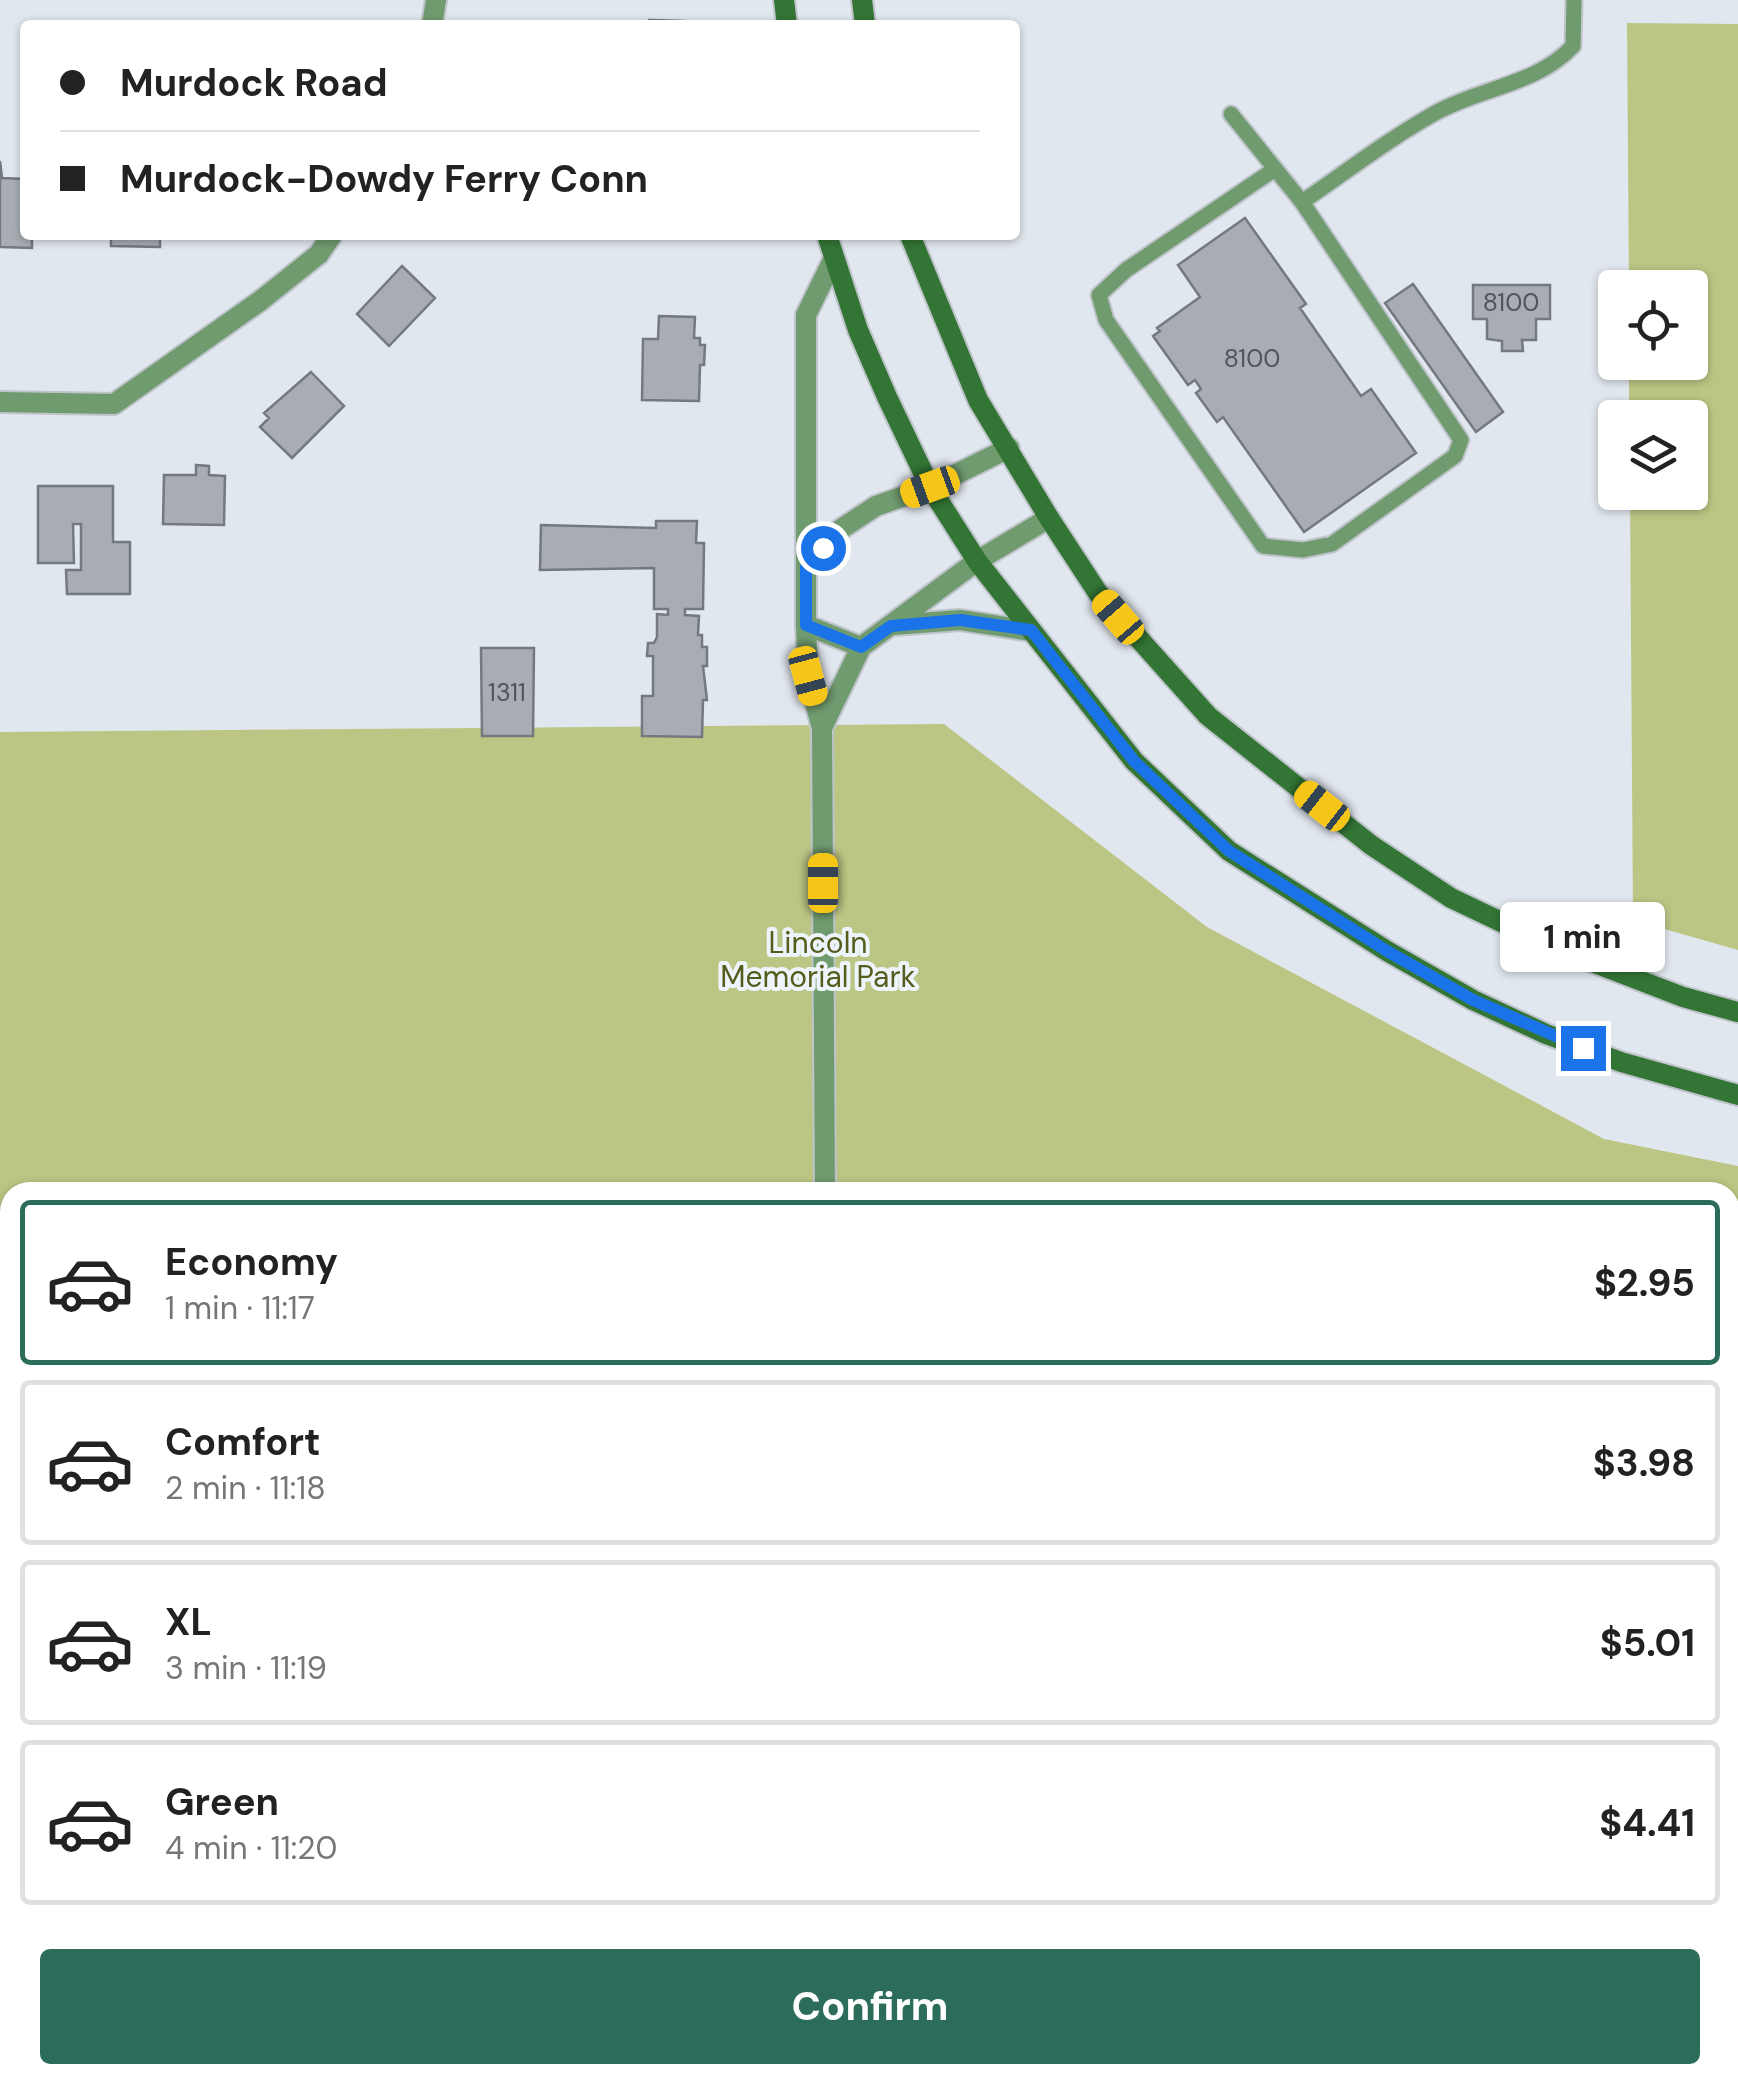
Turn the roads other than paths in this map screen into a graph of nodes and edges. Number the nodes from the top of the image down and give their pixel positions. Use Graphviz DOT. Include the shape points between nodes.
graph roads {
  1 [pos="1574,0"];
  2 [pos="1230,114"];
  3 [pos="1275,169"];
  4 [pos="1302,202"];
  5 [pos="328,240"];
  6 [pos="829,240"];
  7 [pos="912,240"];
  8 [pos="834,258"];
  9 [pos="0,402"];
  10 [pos="1009,448"];
  11 [pos="930,487"];
  12 [pos="1049,518"];
  13 [pos="977,561"];
  14 [pos="806,567"];
  15 [pos="806,625"];
  16 [pos="891,626"];
  17 [pos="1031,630"];
  18 [pos="861,647"];
  19 [pos="822,728"];
  20 [pos="1738,1012"];
  21 [pos="1738,1095"];
  22 [pos="825,1182"];
  1 -- 4 [label="lane" via="1573,46 1559,62 1434,114"];
  2 -- 3 [label="lane"];
  3 -- 4 [label="lane"];
  3 -- 4 [label="lane" via="1098,295 1106,320 1263,546 1303,550 1332,544 1455,456 1461,440"];
  5 -- 9 [label="street" via="260,301 114,404"];
  6 -- 8 [label="main road"];
  7 -- 10 [label="main road" via="978,400"];
  8 -- 11 [label="main road" via="858,330"];
  8 -- 14 [label="street" via="806,316"];
  10 -- 11 [label="street"];
  10 -- 12 [label="main road"];
  11 -- 13 [label="main road"];
  11 -- 14 [label="street" via="876,506 840,529"];
  12 -- 13 [label="street"];
  12 -- 20 [label="main road" via="1098,593 1208,716 1371,846 1451,898 1558,949"];
  13 -- 16 [label="street"];
  13 -- 17 [label="main road"];
  14 -- 15 [label="street"];
  15 -- 18 [label="street"];
  15 -- 19 [label="street" via="808,676"];
  16 -- 17 [label="street" via="960,620"];
  16 -- 18 [label="street"];
  17 -- 21 [label="main road" via="1134,761 1229,851 1473,1000 1620,1062"];
  18 -- 19 [label="street"];
  19 -- 22 [label="street"];
}
